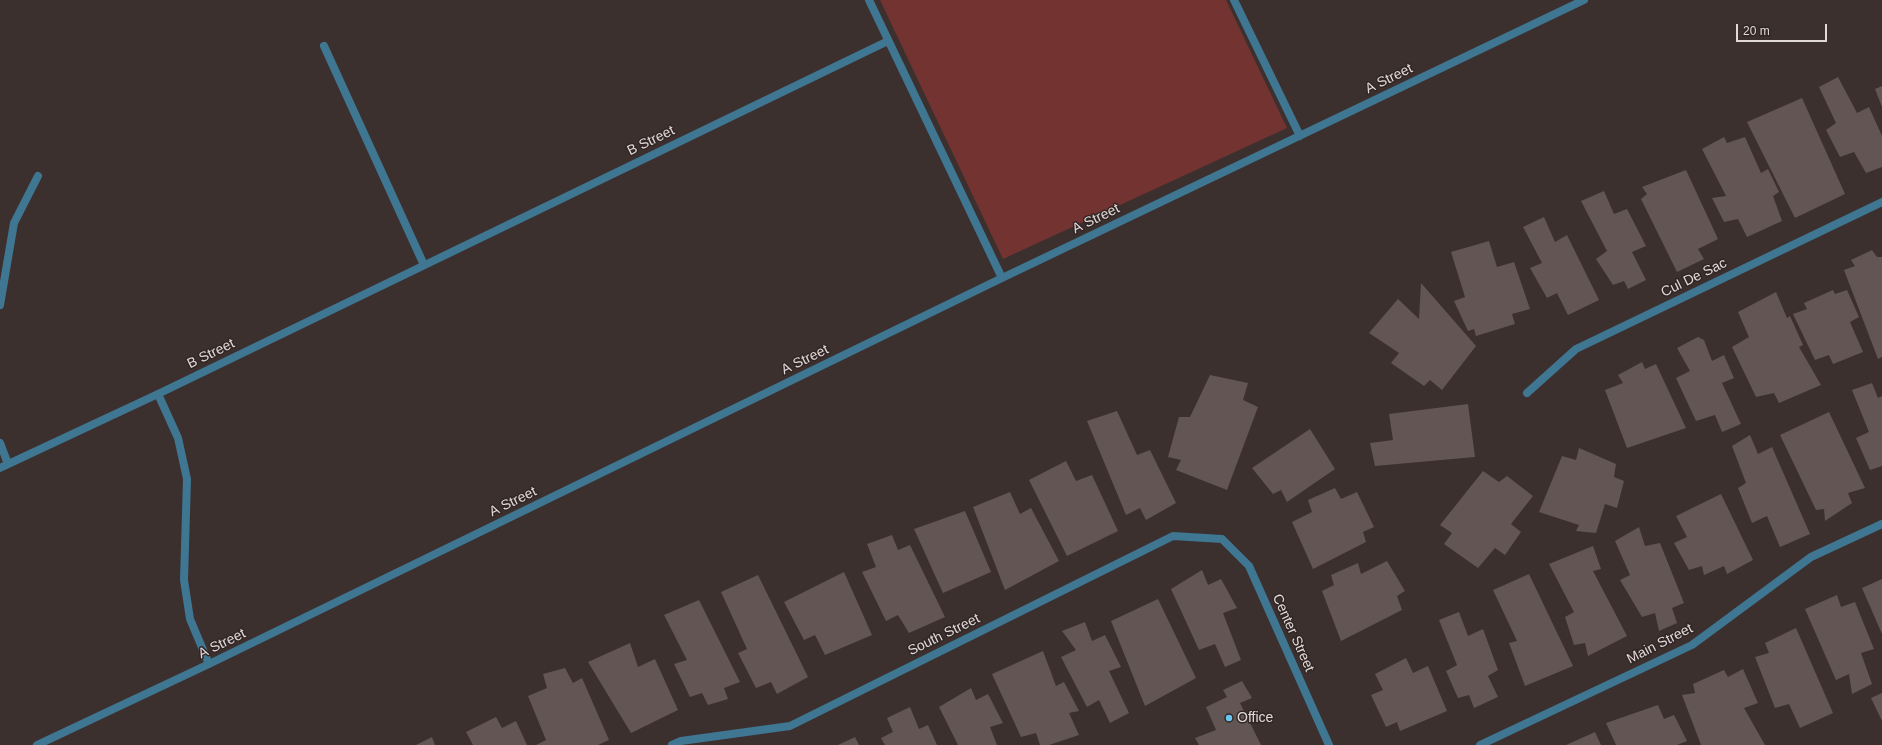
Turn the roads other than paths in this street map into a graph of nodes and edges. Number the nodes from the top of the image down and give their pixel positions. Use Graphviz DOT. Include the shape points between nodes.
graph roads {
  1 [pos="869,0"];
  2 [pos="1234,0"];
  3 [pos="1584,0"];
  4 [pos="888,41"];
  5 [pos="324,46"];
  6 [pos="1300,136"];
  7 [pos="38,176"];
  8 [pos="1882,202"];
  9 [pos="424,265"];
  10 [pos="1002,278"];
  11 [pos="0,306"];
  12 [pos="1527,393"];
  13 [pos="158,394"];
  14 [pos="0,443"];
  15 [pos="8,464"];
  16 [pos="0,468"];
  17 [pos="1882,524"];
  18 [pos="1222,539"];
  19 [pos="210,664"];
  20 [pos="37,745"];
  21 [pos="672,745"];
  22 [pos="1329,745"];
  23 [pos="1480,745"];
  1 -- 4 [label="street"];
  2 -- 6 [label="street"];
  3 -- 6 [label="street, A Street"];
  4 -- 9 [label="street, B Street"];
  4 -- 10 [label="street"];
  5 -- 9 [label="street"];
  6 -- 10 [label="street, A Street"];
  7 -- 11 [label="street" via="14,223"];
  8 -- 12 [label="street, Cul De Sac" via="1576,349"];
  9 -- 13 [label="street, B Street"];
  10 -- 19 [label="street, A Street"];
  13 -- 15 [label="street, B Street"];
  13 -- 19 [label="street" via="178,438 187,479 184,580 190,619"];
  14 -- 15 [label="street"];
  15 -- 16 [label="street, B Street"];
  17 -- 23 [label="street, Main Street" via="1811,557 1692,645"];
  18 -- 21 [label="street, South Street" via="1173,536 790,726 681,741"];
  18 -- 22 [label="street, Center Street" via="1249,566"];
  19 -- 20 [label="street, A Street"];
}
